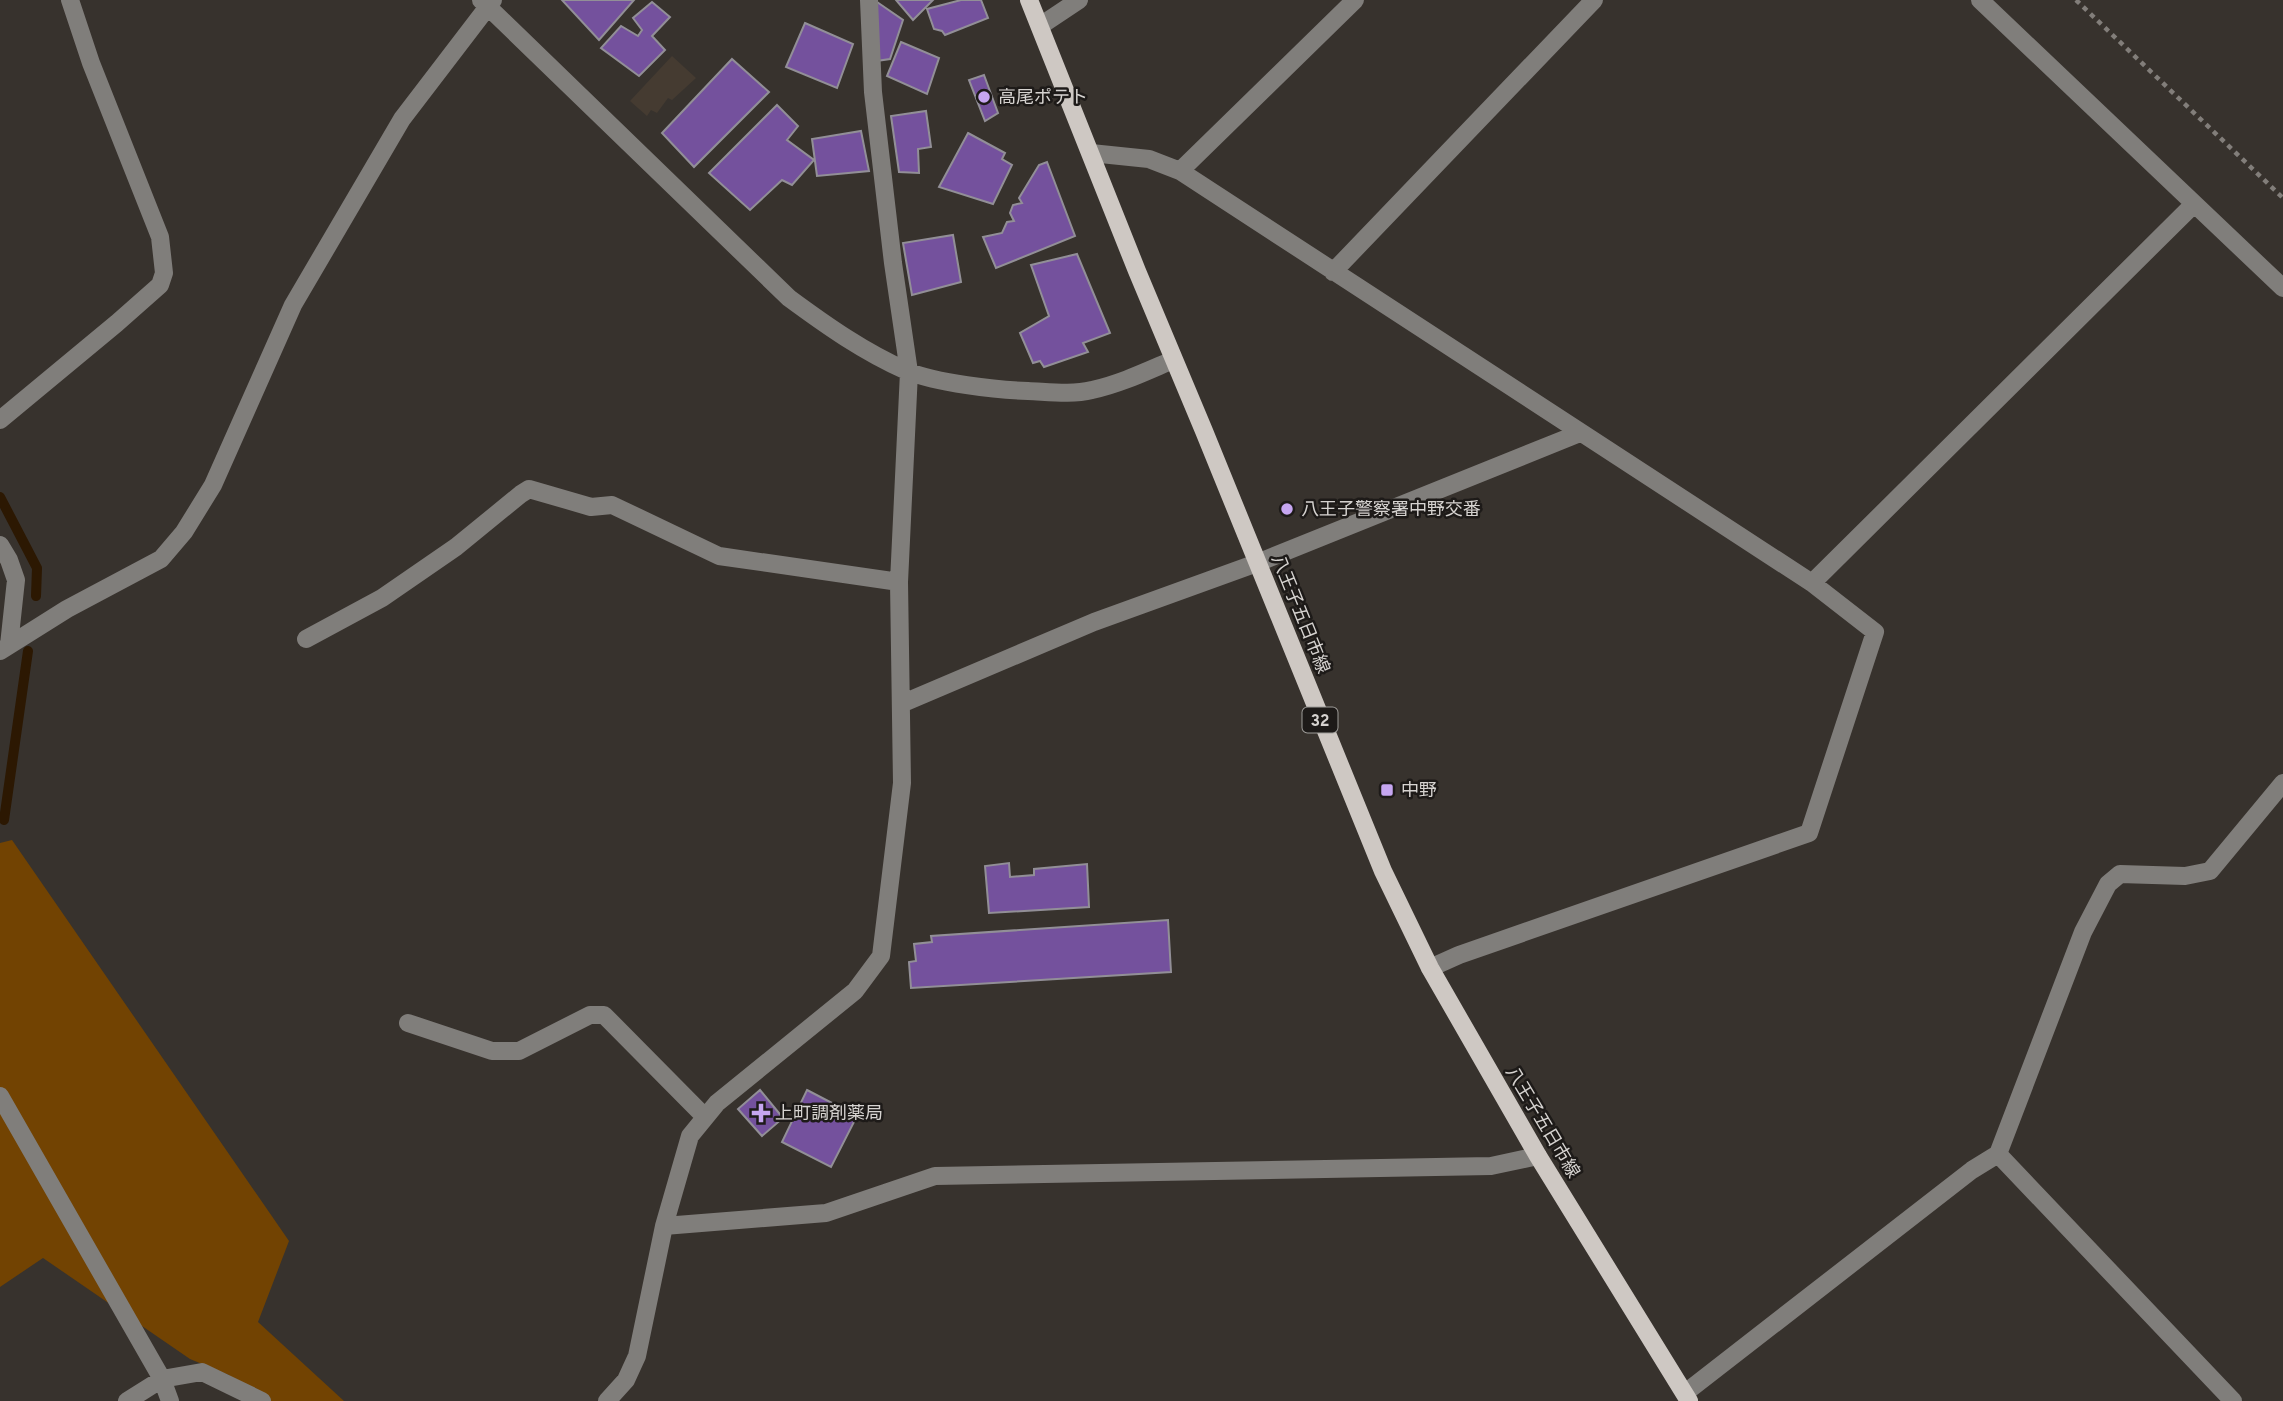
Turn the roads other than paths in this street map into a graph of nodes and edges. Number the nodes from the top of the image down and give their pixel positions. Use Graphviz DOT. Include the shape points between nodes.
graph roads {
  1 [pos="70,0"];
  2 [pos="869,0"];
  3 [pos="1029,0"];
  4 [pos="1079,0"];
  5 [pos="1355,0"];
  6 [pos="1594,0"];
  7 [pos="1980,0"];
  8 [pos="487,2"];
  9 [pos="1040,26"];
  10 [pos="1091,153"];
  11 [pos="1180,172"];
  12 [pos="2194,204"];
  13 [pos="1333,272"];
  14 [pos="2283,288"];
  15 [pos="1173,360"];
  16 [pos="909,372"];
  17 [pos="0,420"];
  18 [pos="1580,433"];
  19 [pos="0,545"];
  20 [pos="1257,563"];
  21 [pos="898,582"];
  22 [pos="1812,583"];
  23 [pos="306,639"];
  24 [pos="5,648"];
  25 [pos="901,704"];
  26 [pos="2283,783"];
  27 [pos="1430,968"];
  28 [pos="408,1023"];
  29 [pos="0,1096"];
  30 [pos="705,1117"];
  31 [pos="1998,1154"];
  32 [pos="1538,1156"];
  33 [pos="664,1226"];
  34 [pos="162,1379"];
  35 [pos="1687,1397"];
  36 [pos="127,1401"];
  37 [pos="170,1401"];
  38 [pos="262,1401"];
  39 [pos="607,1401"];
  40 [pos="2233,1401"];
  1 -- 17 [label="street" via="160,237 164,273 160,285"];
  2 -- 16 [label="street" via="873,92"];
  3 -- 9 [label="main road, 八王子五日市線 / 32"];
  4 -- 9 [label="street"];
  5 -- 11 [label="street"];
  6 -- 13 [label="street"];
  7 -- 12 [label="street"];
  8 -- 16 [label="street" via="789,299 841,337"];
  8 -- 24 [label="street" via="402,119 293,305 213,485 184,532 161,559"];
  9 -- 10 [label="main road, 八王子五日市線 / 32"];
  10 -- 11 [label="street" via="1149,159"];
  10 -- 15 [label="main road, 八王子五日市線 / 32"];
  11 -- 13 [label="street"];
  12 -- 14 [label="street"];
  12 -- 22 [label="street"];
  13 -- 18 [label="street"];
  15 -- 16 [label="street" via="1092,390 1066,393 1011,390"];
  15 -- 20 [label="main road, 八王子五日市線 / 32"];
  16 -- 21 [label="street"];
  18 -- 20 [label="street"];
  18 -- 22 [label="street"];
  19 -- 24 [label="street" via="16,580"];
  20 -- 25 [label="street" via="1094,622"];
  20 -- 27 [label="main road, 八王子五日市線 / 32" via="1383,871"];
  21 -- 23 [label="street" via="719,556 612,505 591,507 529,489 383,598"];
  21 -- 25 [label="street"];
  22 -- 27 [label="street" via="1875,632 1809,833"];
  25 -- 30 [label="street" via="902,783 881,956 855,991"];
  26 -- 31 [label="street" via="2210,871 2185,876 2120,874 2108,884 2082,932"];
  27 -- 32 [label="main road, 八王子五日市線 / 32"];
  28 -- 30 [label="street" via="492,1051 519,1051 590,1015 604,1015"];
  29 -- 34 [label="street"];
  30 -- 33 [label="street" via="690,1136"];
  31 -- 35 [label="street"];
  31 -- 40 [label="street"];
  32 -- 33 [label="street" via="1491,1166 935,1176 826,1213"];
  32 -- 35 [label="main road, 八王子五日市線 / 32"];
  33 -- 39 [label="street" via="637,1356 626,1380"];
  34 -- 36 [label="street"];
  34 -- 37 [label="street"];
  34 -- 38 [label="street" via="202,1372"];
}
